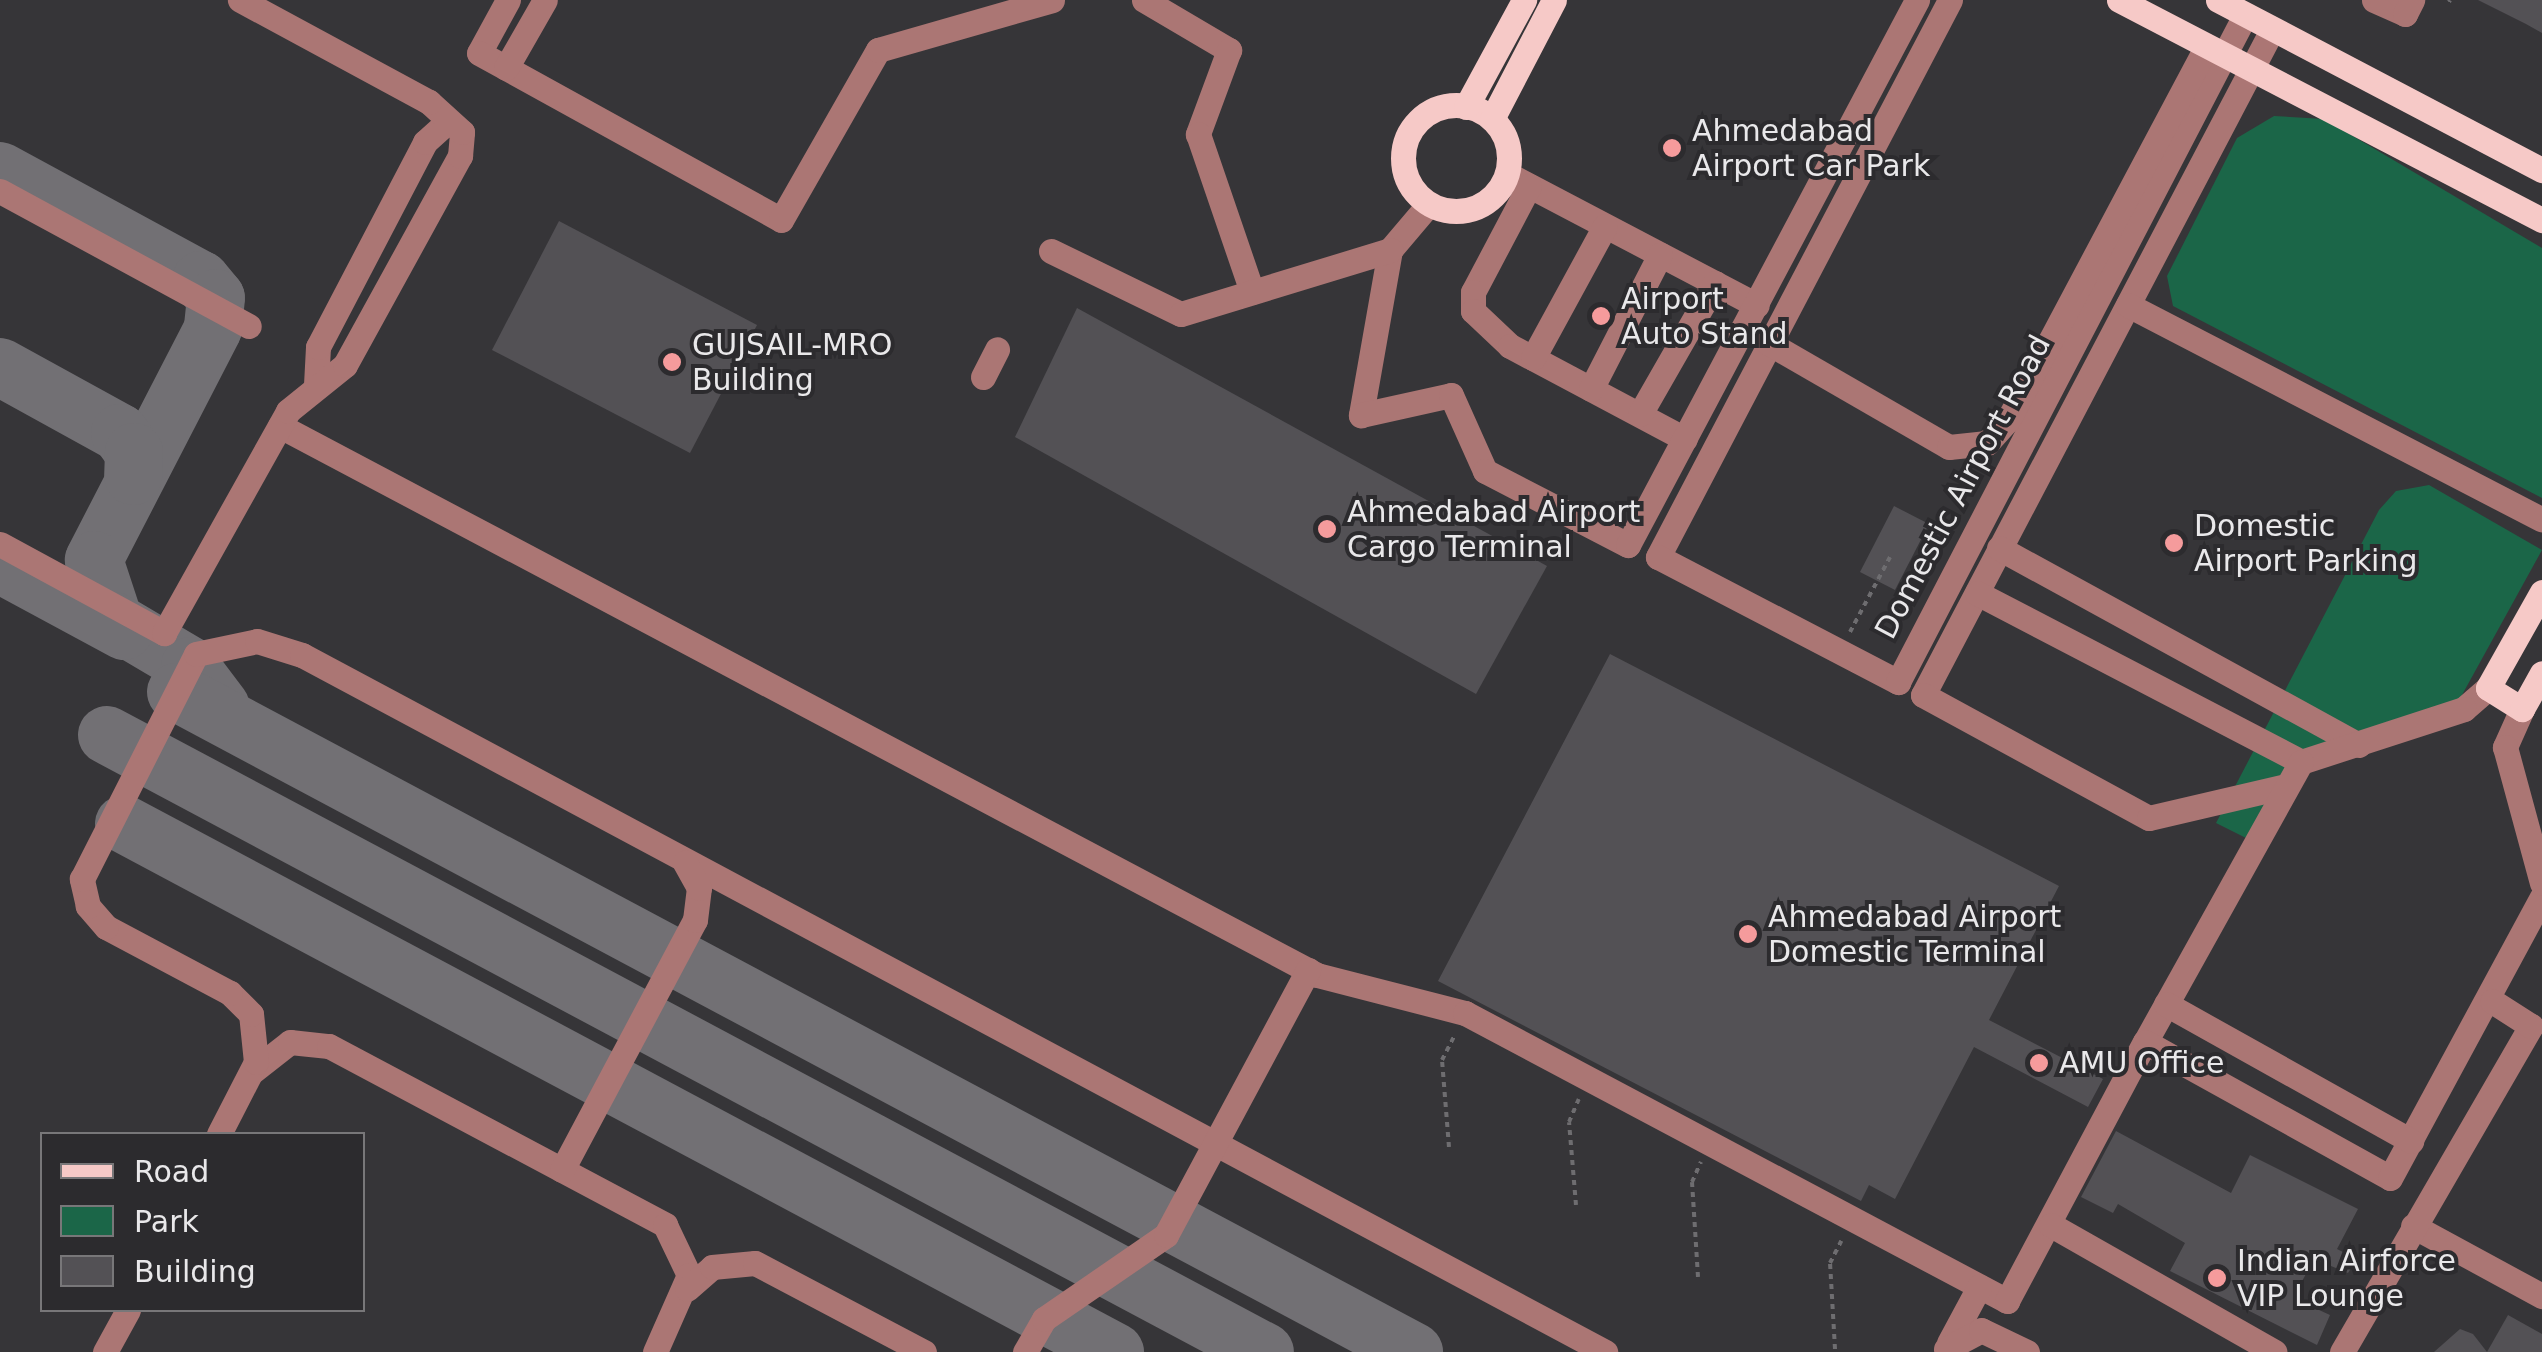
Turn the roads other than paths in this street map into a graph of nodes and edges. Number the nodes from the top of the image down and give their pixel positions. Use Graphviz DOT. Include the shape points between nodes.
graph roads {
  1 [pos="240,0"];
  2 [pos="508,0"];
  3 [pos="545,0"];
  4 [pos="1052,0"];
  5 [pos="1144,0"];
  6 [pos="1524,0"];
  7 [pos="1554,0"];
  8 [pos="1917,0"];
  9 [pos="1950,0"];
  10 [pos="2119,0"];
  11 [pos="2218,0"];
  12 [pos="2374,0"];
  13 [pos="2412,0"];
  14 [pos="2245,15"];
  15 [pos="2272,30"];
  16 [pos="2215,51"];
  17 [pos="506,68"];
  18 [pos="2254,70"];
  19 [pos="1466,106"];
  20 [pos="1492,119"];
  21 [pos="448,121"];
  22 [pos="2542,170"];
  23 [pos="1518,180"];
  24 [pos="0,191"];
  25 [pos="1430,204"];
  26 [pos="2542,220"];
  27 [pos="1606,226"];
  28 [pos="1051,250"];
  29 [pos="1390,250"];
  30 [pos="1660,255"];
  31 [pos="1714,283"];
  32 [pos="1252,292"];
  33 [pos="1756,305"];
  34 [pos="2128,305"];
  35 [pos="248,326"];
  36 [pos="1767,342"];
  37 [pos="998,349"];
  38 [pos="1533,358"];
  39 [pos="983,377"];
  40 [pos="316,385"];
  41 [pos="1591,389"];
  42 [pos="1640,414"];
  43 [pos="280,426"];
  44 [pos="1685,439"];
  45 [pos="2542,520"];
  46 [pos="0,544"];
  47 [pos="2000,548"];
  48 [pos="2542,592"];
  49 [pos="1977,593"];
  50 [pos="2542,673"];
  51 [pos="2488,688"];
  52 [pos="2522,709"];
  53 [pos="2359,745"];
  54 [pos="2300,762"];
  55 [pos="2286,786"];
  56 [pos="682,860"];
  57 [pos="2542,883"];
  58 [pos="2542,897"];
  59 [pos="760,902"];
  60 [pos="696,917"];
  61 [pos="1308,970"];
  62 [pos="2492,1001"];
  63 [pos="2166,1004"];
  64 [pos="2144,1042"];
  65 [pos="248,1080"];
  66 [pos="221,1132"];
  67 [pos="2411,1141"];
  68 [pos="1218,1146"];
  69 [pos="562,1170"];
  70 [pos="2390,1178"];
  71 [pos="2428,1200"];
  72 [pos="2051,1226"];
  73 [pos="2413,1226"];
  74 [pos="1979,1287"];
  75 [pos="687,1288"];
  76 [pos="2542,1296"];
  77 [pos="127,1312"];
  78 [pos="1028,1349"];
  79 [pos="1945,1350"];
  80 [pos="105,1352"];
  81 [pos="655,1352"];
  82 [pos="924,1352"];
  83 [pos="1605,1352"];
  84 [pos="2027,1352"];
  85 [pos="2275,1352"];
  86 [pos="2342,1352"];
  1 -- 21 [label="street" via="424,98"];
  2 -- 17 [label="street" via="479,53"];
  3 -- 17 [label="street"];
  4 -- 17 [label="street" via="878,50 780,220"];
  5 -- 32 [label="street" via="1229,50 1198,134"];
  6 -- 19 [label="main road"];
  7 -- 20 [label="main road"];
  8 -- 33 [label="street"];
  9 -- 36 [label="street, Domestic Airport Road"];
  10 -- 16 [label="main road"];
  11 -- 14 [label="main road"];
  12 -- 13 [label="street" via="2405,14"];
  14 -- 15 [label="main road"];
  14 -- 16 [label="street, Domestic Airport Road"];
  15 -- 18 [label="street, Domestic Airport Road"];
  15 -- 22 [label="main road"];
  16 -- 18 [label="main road"];
  16 -- 36 [label="street" via="2008,420 1986,444 1949,447"];
  16 -- 36 [label="street, Domestic Airport Road" via="1898,682 1658,558"];
  18 -- 26 [label="main road"];
  18 -- 34 [label="street, Domestic Airport Road"];
  19 -- 20 [label="main road"];
  19 -- 25 [label="main road" via="1434,111 1410,133 1408,180"];
  20 -- 23 [label="main road"];
  21 -- 40 [label="street" via="424,142 318,347"];
  21 -- 40 [label="street" via="465,138 460,156 345,366"];
  23 -- 25 [label="main road" via="1480,206"];
  23 -- 27 [label="street"];
  23 -- 38 [label="street" via="1472,292 1484,326"];
  24 -- 35 [label="street"];
  25 -- 29 [label="street"];
  27 -- 30 [label="street"];
  27 -- 38 [label="street"];
  28 -- 32 [label="street" via="1181,314"];
  29 -- 32 [label="street"];
  29 -- 44 [label="street" via="1361,415 1451,395 1485,471 1628,544"];
  30 -- 31 [label="street"];
  30 -- 41 [label="street"];
  31 -- 33 [label="street"];
  31 -- 42 [label="street"];
  33 -- 44 [label="street"];
  34 -- 45 [label="street"];
  34 -- 47 [label="street, Domestic Airport Road"];
  37 -- 39 [label="street"];
  38 -- 41 [label="street"];
  40 -- 43 [label="street"];
  41 -- 42 [label="street"];
  42 -- 44 [label="street"];
  43 -- 46 [label="street" via="164,633"];
  43 -- 61 [label="street"];
  47 -- 49 [label="street, Domestic Airport Road"];
  47 -- 53 [label="street"];
  48 -- 51 [label="main road"];
  49 -- 54 [label="street"];
  49 -- 55 [label="street, Domestic Airport Road" via="1923,695 2149,818"];
  50 -- 52 [label="main road"];
  51 -- 52 [label="main road"];
  51 -- 53 [label="street" via="2464,709"];
  52 -- 57 [label="street" via="2505,747"];
  53 -- 54 [label="street"];
  54 -- 55 [label="street"];
  55 -- 63 [label="street"];
  56 -- 59 [label="street"];
  56 -- 60 [label="street" via="699,888"];
  56 -- 65 [label="street" via="288,648 241,641 196,654 86,860 82,888 106,927 245,1006 259,1042"];
  58 -- 62 [label="street"];
  59 -- 60 [label="street" via="729,896"];
  59 -- 68 [label="street"];
  60 -- 69 [label="street"];
  61 -- 68 [label="street"];
  61 -- 74 [label="street" via="1465,1012"];
  62 -- 67 [label="street"];
  62 -- 71 [label="street" via="2531,1026"];
  63 -- 64 [label="street"];
  63 -- 67 [label="street"];
  64 -- 70 [label="street"];
  64 -- 72 [label="street"];
  65 -- 66 [label="street"];
  65 -- 69 [label="street" via="280,1046 320,1042"];
  67 -- 70 [label="street"];
  68 -- 78 [label="street" via="1166,1235 1044,1319"];
  68 -- 83 [label="street"];
  69 -- 75 [label="street" via="672,1232 687,1256"];
  70 -- 71 [label="street"];
  71 -- 73 [label="street"];
  72 -- 74 [label="street" via="2006,1301"];
  72 -- 85 [label="street"];
  73 -- 76 [label="street"];
  73 -- 86 [label="street"];
  74 -- 79 [label="street"];
  75 -- 81 [label="street"];
  75 -- 82 [label="street" via="712,1267 754,1264"];
  77 -- 80 [label="street"];
  79 -- 84 [label="street" via="1982,1330"];
}
